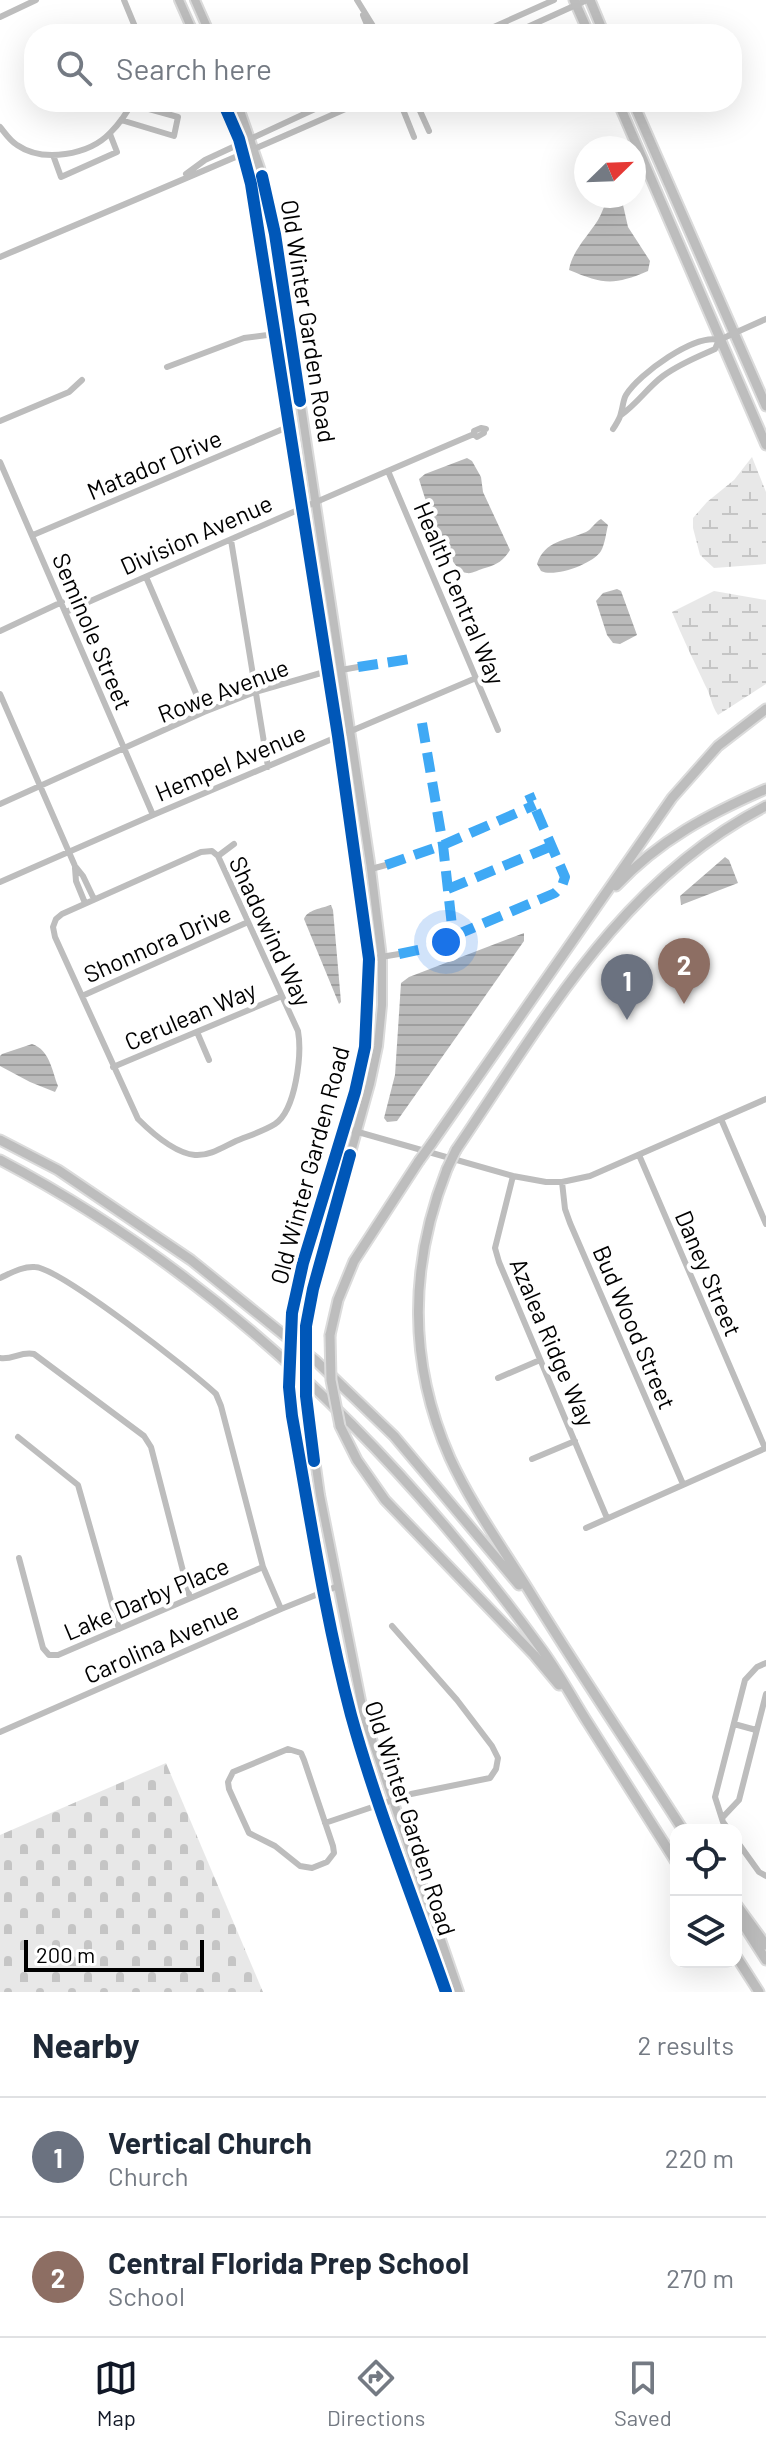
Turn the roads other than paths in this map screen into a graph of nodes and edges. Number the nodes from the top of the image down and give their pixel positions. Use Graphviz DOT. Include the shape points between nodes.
graph roads {
  1 [pos="36,0"];
  2 [pos="124,0"];
  3 [pos="179,0"];
  4 [pos="195,0"];
  5 [pos="357,0"];
  6 [pos="554,0"];
  7 [pos="588,0"];
  8 [pos="575,3"];
  9 [pos="0,17"];
  10 [pos="134,24"];
  11 [pos="190,24"];
  12 [pos="206,24"];
  13 [pos="367,24"];
  14 [pos="372,24"];
  15 [pos="500,24"];
  16 [pos="532,24"];
  17 [pos="584,24"];
  18 [pos="599,24"];
  19 [pos="126,112"];
  20 [pos="161,112"];
  21 [pos="227,112"];
  22 [pos="241,112"];
  23 [pos="309,112"];
  24 [pos="338,112"];
  25 [pos="404,112"];
  26 [pos="420,112"];
  27 [pos="622,112"];
  28 [pos="637,112"];
  29 [pos="121,120"];
  30 [pos="0,127"];
  31 [pos="429,131"];
  32 [pos="110,134"];
  33 [pos="414,137"];
  34 [pos="251,139"];
  35 [pos="242,149"];
  36 [pos="254,149"];
  37 [pos="53,155"];
  38 [pos="0,257"];
  39 [pos="766,319"];
  40 [pos="275,334"];
  41 [pos="735,334"];
  42 [pos="719,340"];
  43 [pos="167,367"];
  44 [pos="82,380"];
  45 [pos="766,406"];
  46 [pos="621,415"];
  47 [pos="0,421"];
  48 [pos="290,426"];
  49 [pos="613,429"];
  50 [pos="485,430"];
  51 [pos="766,445"];
  52 [pos="0,462"];
  53 [pos="388,471"];
  54 [pos="315,501"];
  55 [pos="303,507"];
  56 [pos="33,535"];
  57 [pos="231,540"];
  58 [pos="146,577"];
  59 [pos="62,602"];
  60 [pos="66,612"];
  61 [pos="0,631"];
  62 [pos="358,667"];
  63 [pos="341,670"];
  64 [pos="328,671"];
  65 [pos="476,678"];
  66 [pos="255,692"];
  67 [pos="0,694"];
  68 [pos="766,709"];
  69 [pos="204,712"];
  70 [pos="498,730"];
  71 [pos="350,731"];
  72 [pos="338,736"];
  73 [pos="124,749"];
  74 [pos="268,767"];
  75 [pos="40,786"];
  76 [pos="766,789"];
  77 [pos="0,804"];
  78 [pos="766,806"];
  79 [pos="153,815"];
  80 [pos="234,844"];
  81 [pos="69,852"];
  82 [pos="218,856"];
  83 [pos="386,865"];
  84 [pos="75,866"];
  85 [pos="371,869"];
  86 [pos="0,882"];
  87 [pos="94,899"];
  88 [pos="85,903"];
  89 [pos="600,903"];
  90 [pos="248,922"];
  91 [pos="399,954"];
  92 [pos="382,958"];
  93 [pos="369,959"];
  94 [pos="82,996"];
  95 [pos="282,996"];
  96 [pos="197,1032"];
  97 [pos="209,1060"];
  98 [pos="113,1067"];
  99 [pos="766,1099"];
  100 [pos="721,1119"];
  101 [pos="344,1128"];
  102 [pos="356,1132"];
  103 [pos="0,1140"];
  104 [pos="639,1155"];
  105 [pos="0,1160"];
  106 [pos="513,1176"];
  107 [pos="562,1182"];
  108 [pos="766,1224"];
  109 [pos="0,1278"];
  110 [pos="0,1358"];
  111 [pos="540,1360"];
  112 [pos="498,1378"];
  113 [pos="18,1437"];
  114 [pos="575,1441"];
  115 [pos="766,1448"];
  116 [pos="532,1459"];
  117 [pos="683,1484"];
  118 [pos="607,1518"];
  119 [pos="586,1528"];
  120 [pos="19,1558"];
  121 [pos="263,1567"];
  122 [pos="338,1586"];
  123 [pos="324,1591"];
  124 [pos="190,1598"];
  125 [pos="281,1609"];
  126 [pos="544,1616"];
  127 [pos="392,1626"];
  128 [pos="119,1629"];
  129 [pos="766,1663"];
  130 [pos="766,1694"];
  131 [pos="734,1724"];
  132 [pos="592,1729"];
  133 [pos="756,1730"];
  134 [pos="0,1732"];
  135 [pos="392,1800"];
  136 [pos="380,1804"];
  137 [pos="722,1818"];
  138 [pos="325,1823"];
  139 [pos="679,1824"];
  140 [pos="726,1824"];
  141 [pos="742,1848"];
  142 [pos="670,1852"];
  143 [pos="766,1876"];
  144 [pos="742,1912"];
  145 [pos="742,1922"];
  146 [pos="766,1945"];
  147 [pos="766,1960"];
  148 [pos="742,1965"];
  149 [pos="446,1992"];
  150 [pos="459,1992"];
  151 [pos="759,1992"];
  1 -- 9 [label="street"];
  2 -- 10 [label="street"];
  3 -- 11 [label="main road"];
  4 -- 12 [label="main road"];
  5 -- 13 [label="street"];
  5 -- 14 [label="street"];
  6 -- 15 [label="street"];
  7 -- 8 [label="street"];
  7 -- 18 [label="highway"];
  8 -- 16 [label="street"];
  8 -- 17 [label="highway"];
  19 -- 29 [label="street"];
  20 -- 29 [label="street" via="178,117 174,136"];
  21 -- 35 [label="main road, Old Winter Garden Road"];
  22 -- 34 [label="main road, Old Winter Garden Road"];
  23 -- 34 [label="street"];
  24 -- 36 [label="street"];
  25 -- 33 [label="street"];
  26 -- 31 [label="street"];
  27 -- 42 [label="highway"];
  28 -- 41 [label="highway"];
  29 -- 32 [label="street"];
  30 -- 37 [label="street" via="15,145"];
  32 -- 37 [label="street" via="84,148"];
  32 -- 37 [label="street" via="117,152 61,177"];
  34 -- 35 [label="street"];
  34 -- 36 [label="main road, Old Winter Garden Road"];
  35 -- 36 [label="street"];
  35 -- 38 [label="street" via="205,160 177,181"];
  35 -- 40 [label="main road, Old Winter Garden Road"];
  36 -- 54 [label="main road, Old Winter Garden Road" via="275,234"];
  39 -- 41 [label="street"];
  40 -- 43 [label="street" via="244,338"];
  40 -- 48 [label="main road, Old Winter Garden Road"];
  41 -- 42 [label="street"];
  41 -- 45 [label="highway"];
  42 -- 46 [label="street" via="715,349 662,377"];
  42 -- 46 [label="street" via="698,342 653,367 625,396"];
  42 -- 51 [label="highway"];
  44 -- 47 [label="street" via="69,392"];
  46 -- 49 [label="street"];
  48 -- 55 [label="main road, Old Winter Garden Road"];
  48 -- 56 [label="street, Matador Drive"];
  50 -- 53 [label="street, Division Avenue"];
  52 -- 56 [label="street, Seminole Street"];
  53 -- 54 [label="street, Division Avenue"];
  53 -- 65 [label="street, Health Central Way"];
  54 -- 55 [label="street, Division Avenue"];
  54 -- 63 [label="main road, Old Winter Garden Road"];
  55 -- 57 [label="street, Division Avenue"];
  55 -- 64 [label="main road, Old Winter Garden Road"];
  56 -- 59 [label="street, Seminole Street"];
  57 -- 58 [label="street, Division Avenue"];
  57 -- 66 [label="street"];
  58 -- 60 [label="street, Division Avenue"];
  58 -- 69 [label="street"];
  59 -- 60 [label="street, Seminole Street"];
  59 -- 61 [label="street"];
  60 -- 73 [label="street, Seminole Street"];
  62 -- 63 [label="street"];
  63 -- 71 [label="main road, Old Winter Garden Road"];
  64 -- 66 [label="street, Rowe Avenue"];
  64 -- 72 [label="main road, Old Winter Garden Road"];
  65 -- 70 [label="street, Health Central Way"];
  65 -- 71 [label="street, Hempel Avenue"];
  66 -- 69 [label="street, Rowe Avenue"];
  66 -- 74 [label="street"];
  67 -- 75 [label="street"];
  68 -- 89 [label="highway" via="695,770"];
  69 -- 73 [label="street, Rowe Avenue"];
  71 -- 72 [label="street, Hempel Avenue"];
  71 -- 85 [label="main road, Old Winter Garden Road"];
  72 -- 74 [label="street, Hempel Avenue"];
  72 -- 93 [label="main road, Old Winter Garden Road"];
  73 -- 75 [label="street, Rowe Avenue"];
  73 -- 79 [label="street, Seminole Street"];
  74 -- 79 [label="street, Hempel Avenue"];
  75 -- 77 [label="street, Rowe Avenue"];
  75 -- 81 [label="street"];
  76 -- 89 [label="highway" via="672,837"];
  78 -- 126 [label="highway, bridge" via="685,857 622,917 569,983 456,1150 428,1224 417,1306 426,1384 450,1458"];
  79 -- 81 [label="street, Hempel Avenue"];
  80 -- 82 [label="street"];
  81 -- 84 [label="street"];
  81 -- 86 [label="street, Hempel Avenue"];
  82 -- 87 [label="street, Shadowind Way" via="201,852"];
  82 -- 90 [label="street, Shadowind Way"];
  83 -- 85 [label="street"];
  84 -- 87 [label="street"];
  84 -- 88 [label="street"];
  85 -- 92 [label="main road, Old Winter Garden Road"];
  87 -- 88 [label="street, Shadowind Way"];
  88 -- 94 [label="street, Shadowind Way" via="62,914 53,927"];
  89 -- 132 [label="highway, bridge" via="354,1261 330,1335 340,1426 357,1460 385,1500 534,1655"];
  90 -- 94 [label="street, Shonnora Drive"];
  90 -- 95 [label="street, Shadowind Way"];
  91 -- 92 [label="street"];
  92 -- 93 [label="street"];
  92 -- 102 [label="main road, Old Winter Garden Road" via="378,1046"];
  93 -- 101 [label="main road, Old Winter Garden Road" via="365,1047"];
  94 -- 98 [label="street, Shadowind Way"];
  95 -- 96 [label="street, Cerulean Way"];
  95 -- 98 [label="street, Shadowind Way" via="301,1045 291,1104 277,1123 207,1154 179,1151 147,1129"];
  96 -- 97 [label="street"];
  96 -- 98 [label="street, Cerulean Way"];
  99 -- 100 [label="street"];
  100 -- 104 [label="street"];
  100 -- 108 [label="street"];
  101 -- 102 [label="street"];
  101 -- 123 [label="main road, Old Winter Garden Road, bridge" via="292,1313 292,1416"];
  102 -- 106 [label="street"];
  102 -- 122 [label="main road, Old Winter Garden Road, bridge" via="306,1326 311,1446"];
  103 -- 126 [label="highway" via="58,1170 191,1260 315,1360 394,1436"];
  104 -- 107 [label="street"];
  104 -- 115 [label="street, Daney Street"];
  105 -- 132 [label="highway" via="56,1189 148,1250 278,1352 388,1459 468,1552 542,1649"];
  106 -- 107 [label="street"];
  106 -- 111 [label="street, Azalea Ridge Way" via="495,1248"];
  107 -- 117 [label="street, Bud Wood Street" via="570,1223"];
  109 -- 121 [label="street" via="24,1268 51,1272 216,1394"];
  110 -- 124 [label="street" via="34,1354 144,1436"];
  111 -- 112 [label="street"];
  111 -- 114 [label="street, Azalea Ridge Way"];
  113 -- 128 [label="street" via="78,1485"];
  114 -- 116 [label="street"];
  114 -- 118 [label="street, Azalea Ridge Way"];
  115 -- 117 [label="street"];
  117 -- 118 [label="street"];
  118 -- 119 [label="street"];
  120 -- 128 [label="street, Lake Darby Place" via="49,1655"];
  121 -- 124 [label="street, Lake Darby Place"];
  121 -- 125 [label="street"];
  122 -- 123 [label="street, Carolina Avenue"];
  122 -- 135 [label="main road, Old Winter Garden Road" via="364,1716"];
  123 -- 125 [label="street, Carolina Avenue"];
  123 -- 136 [label="main road, Old Winter Garden Road" via="351,1713"];
  124 -- 128 [label="street, Lake Darby Place"];
  125 -- 134 [label="street, Carolina Avenue"];
  126 -- 139 [label="highway"];
  127 -- 135 [label="street" via="498,1758 490,1778"];
  129 -- 131 [label="street" via="745,1680"];
  130 -- 133 [label="street"];
  131 -- 133 [label="street"];
  131 -- 137 [label="street" via="715,1797"];
  132 -- 142 [label="highway"];
  133 -- 137 [label="street" via="739,1800"];
  135 -- 136 [label="street"];
  135 -- 150 [label="main road, Old Winter Garden Road"];
  136 -- 138 [label="street"];
  136 -- 149 [label="main road, Old Winter Garden Road"];
  137 -- 140 [label="street"];
  138 -- 138 [label="street" via="304,1760 295,1749 229,1777 229,1789 249,1833 306,1869 334,1853"];
  141 -- 143 [label="street"];
  144 -- 146 [label="highway"];
  145 -- 147 [label="highway"];
  148 -- 151 [label="highway"];
}
